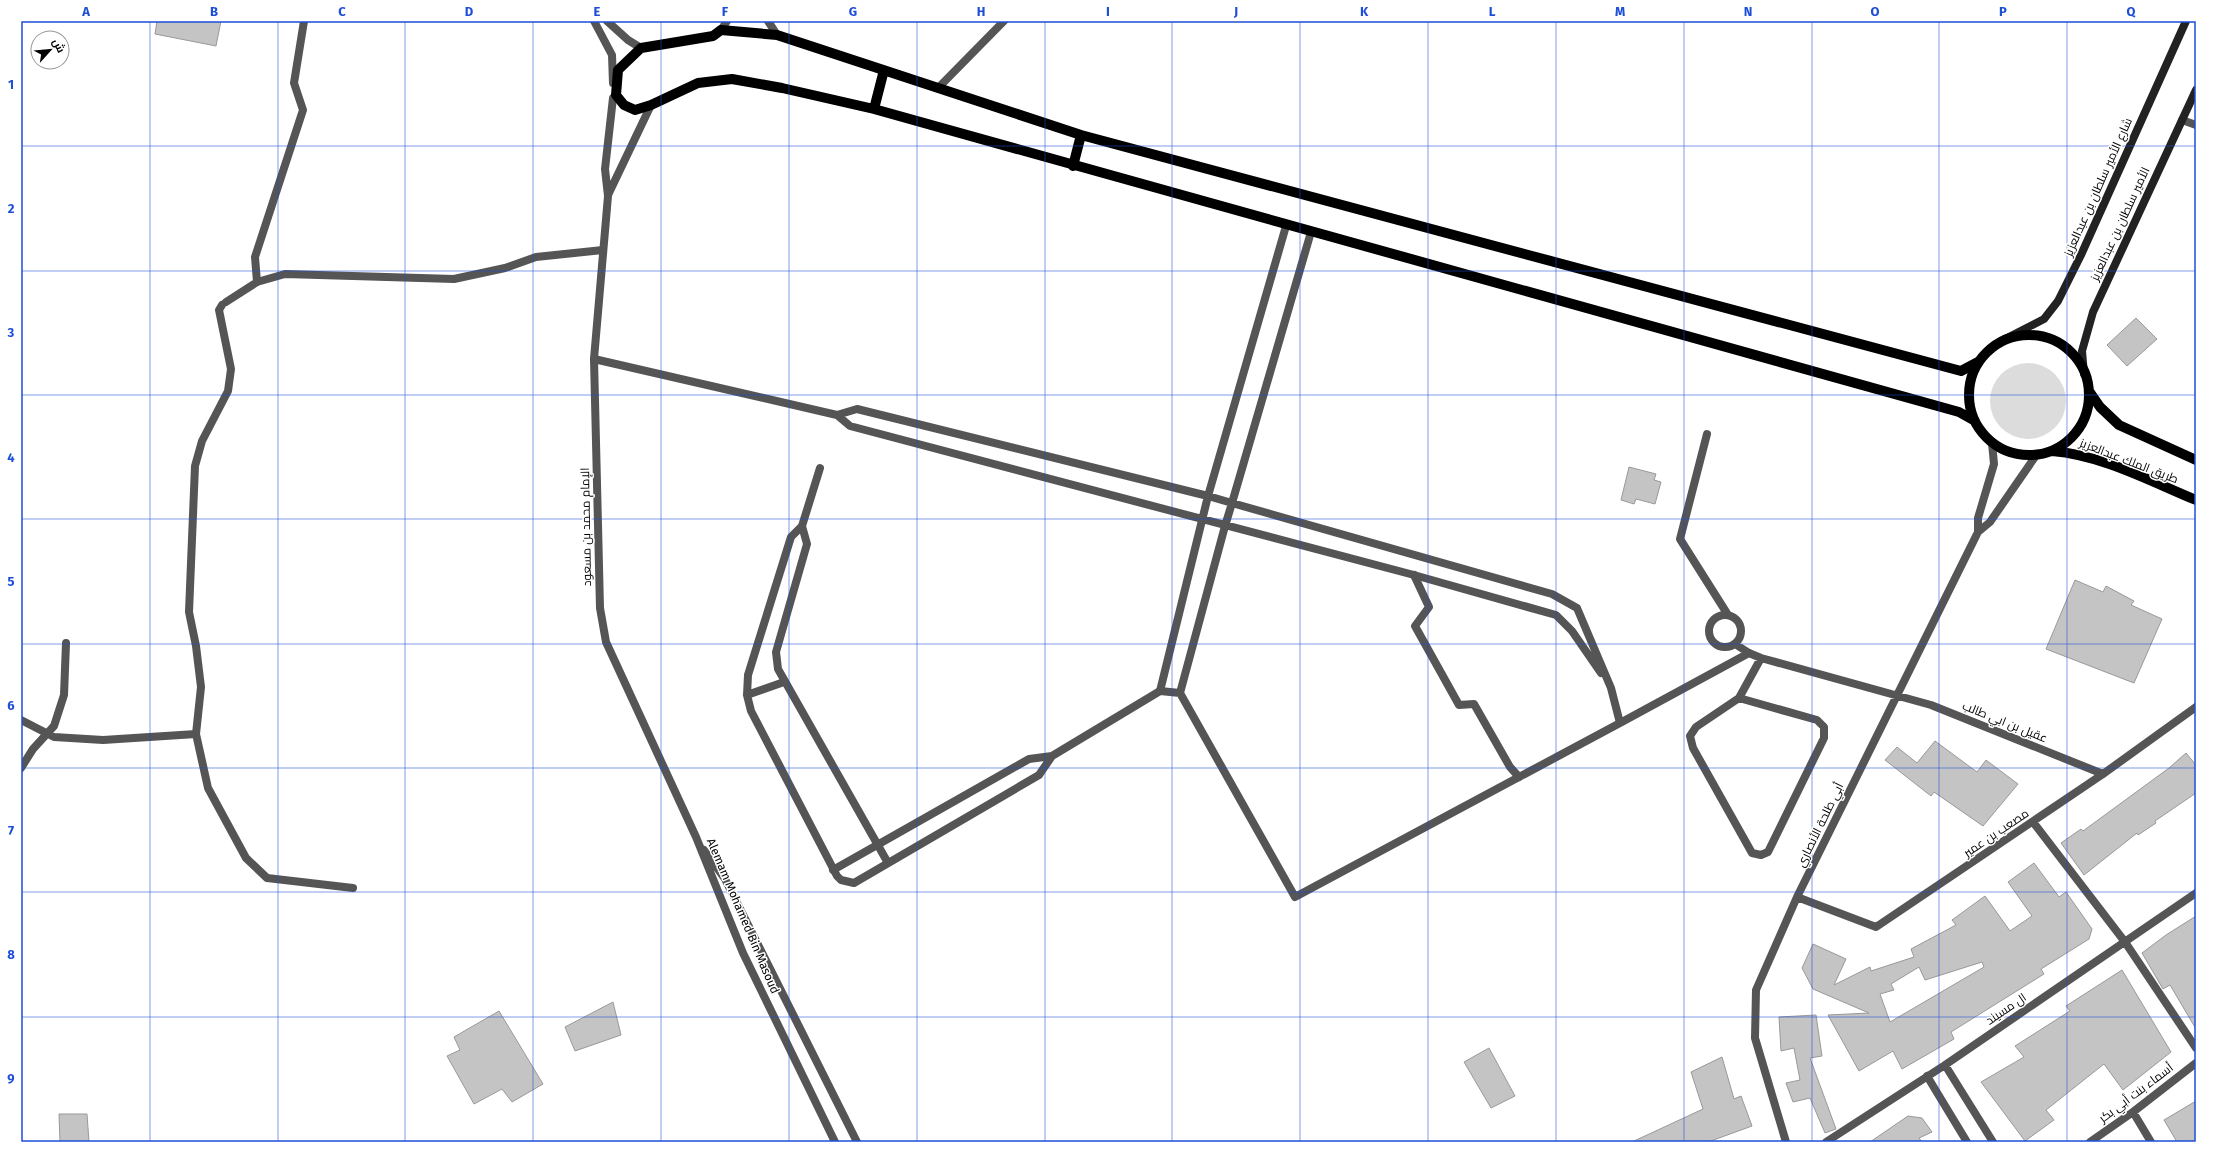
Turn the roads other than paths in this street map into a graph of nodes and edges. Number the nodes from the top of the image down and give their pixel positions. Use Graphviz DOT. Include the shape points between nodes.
graph roads {
  1 [pos="304,21"];
  2 [pos="594,21"];
  3 [pos="607,21"];
  4 [pos="727,21"];
  5 [pos="768,21"];
  6 [pos="1004,21"];
  7 [pos="2186,21"];
  8 [pos="721,30"];
  9 [pos="777,35"];
  10 [pos="641,48"];
  11 [pos="884,70"];
  12 [pos="939,87"];
  13 [pos="2196,90"];
  14 [pos="651,105"];
  15 [pos="874,109"];
  16 [pos="2182,120"];
  17 [pos="2196,125"];
  18 [pos="1081,135"];
  19 [pos="1073,166"];
  20 [pos="608,196"];
  21 [pos="1286,226"];
  22 [pos="1311,232"];
  23 [pos="603,250"];
  24 [pos="257,282"];
  25 [pos="2005,339"];
  26 [pos="594,359"];
  27 [pos="1978,362"];
  28 [pos="2084,374"];
  29 [pos="2089,391"];
  30 [pos="837,416"];
  31 [pos="1975,421"];
  32 [pos="1707,434"];
  33 [pos="1992,443"];
  34 [pos="2052,451"];
  35 [pos="2037,454"];
  36 [pos="2196,460"];
  37 [pos="820,468"];
  38 [pos="1208,496"];
  39 [pos="2196,500"];
  40 [pos="1232,503"];
  41 [pos="1203,519"];
  42 [pos="802,526"];
  43 [pos="1225,526"];
  44 [pos="1978,532"];
  45 [pos="1414,575"];
  46 [pos="1728,615"];
  47 [pos="66,643"];
  48 [pos="1735,644"];
  49 [pos="1748,653"];
  50 [pos="1761,658"];
  51 [pos="784,682"];
  52 [pos="1611,688"];
  53 [pos="1160,692"];
  54 [pos="1180,693"];
  55 [pos="747,695"];
  56 [pos="1896,696"];
  57 [pos="1739,698"];
  58 [pos="2196,707"];
  59 [pos="21,720"];
  60 [pos="1620,723"];
  61 [pos="47,733"];
  62 [pos="196,734"];
  63 [pos="1052,756"];
  64 [pos="21,768"];
  65 [pos="2103,774"];
  66 [pos="1519,777"];
  67 [pos="2033,822"];
  68 [pos="696,838"];
  69 [pos="878,844"];
  70 [pos="888,863"];
  71 [pos="833,870"];
  72 [pos="352,888"];
  73 [pos="2196,893"];
  74 [pos="1797,897"];
  75 [pos="2125,942"];
  76 [pos="2196,1048"];
  77 [pos="2196,1064"];
  78 [pos="1945,1065"];
  79 [pos="1927,1076"];
  80 [pos="2133,1112"];
  81 [pos="835,1142"];
  82 [pos="857,1142"];
  83 [pos="1786,1142"];
  84 [pos="1826,1142"];
  85 [pos="1967,1142"];
  86 [pos="1993,1142"];
  87 [pos="2090,1142"];
  88 [pos="2151,1142"];
  1 -- 24 [label="street" via="294,83 303,110 255,257"];
  2 -- 20 [label="street, الإمام محمد بن مسعود" via="612,55 614,98 605,169"];
  3 -- 10 [label="street"];
  4 -- 8 [label="street"];
  5 -- 9 [label="street"];
  6 -- 12 [label="street"];
  7 -- 25 [label="main road, شارع الأمير سلطان بن عبدالعزيز" via="2058,301 2044,319"];
  8 -- 9 [label="main road"];
  8 -- 10 [label="main road" via="713,36"];
  9 -- 11 [label="main road"];
  10 -- 14 [label="main road" via="618,70 616,95 624,105 635,110"];
  11 -- 12 [label="main road"];
  11 -- 15 [label="main road"];
  12 -- 18 [label="main road"];
  13 -- 16 [label="main road, الأمير سلطان بن عبدالعزيز"];
  14 -- 15 [label="main road" via="698,83 732,79"];
  14 -- 20 [label="street, الإمام محمد بن مسعود"];
  15 -- 19 [label="main road"];
  16 -- 17 [label="street"];
  16 -- 28 [label="main road, الأمير سلطان بن عبدالعزيز" via="2093,312 2082,351"];
  18 -- 19 [label="main road"];
  18 -- 27 [label="main road" via="1961,371"];
  19 -- 21 [label="main road"];
  20 -- 23 [label="street, الإمام محمد بن مسعود"];
  21 -- 22 [label="main road"];
  21 -- 38 [label="street"];
  22 -- 31 [label="main road" via="1952,410"];
  22 -- 40 [label="street"];
  23 -- 24 [label="street" via="536,257 505,268 454,279 285,274"];
  23 -- 26 [label="street, الإمام محمد بن مسعود"];
  24 -- 62 [label="street" via="224,303 218,310 231,369 228,391 202,441 195,466 189,612 201,687"];
  25 -- 27 [label="main road" via="1990,349"];
  25 -- 28 [label="main road" via="2024,335 2043,337 2061,344 2075,357"];
  26 -- 30 [label="street"];
  26 -- 68 [label="street, الإمام محمد بن مسعود" via="600,608 606,642"];
  27 -- 31 [label="main road" via="1970,379 1968,397"];
  28 -- 29 [label="main road"];
  29 -- 34 [label="main road" via="2087,410 2080,427 2067,442"];
  29 -- 36 [label="main road" via="2100,407 2119,425"];
  30 -- 38 [label="street" via="857,409"];
  30 -- 41 [label="street" via="850,426"];
  31 -- 33 [label="main road"];
  32 -- 46 [label="street" via="1680,539"];
  33 -- 35 [label="main road" via="2010,453 2031,456"];
  33 -- 44 [label="street, أبي طلحة الأنصاري" via="1994,464 1978,518"];
  34 -- 35 [label="main road"];
  34 -- 39 [label="main road, طريق الملك عبدالعزيز" via="2075,453"];
  35 -- 44 [label="street, أبي طلحة الأنصاري" via="1990,522"];
  37 -- 42 [label="street"];
  38 -- 40 [label="street"];
  38 -- 41 [label="street"];
  40 -- 43 [label="street"];
  40 -- 52 [label="street" via="1552,594 1577,608"];
  41 -- 43 [label="street"];
  41 -- 53 [label="street"];
  42 -- 51 [label="street" via="807,544 776,652 778,668"];
  42 -- 55 [label="street" via="790,537 748,675"];
  43 -- 45 [label="street"];
  43 -- 54 [label="street"];
  44 -- 56 [label="street, أبي طلحة الأنصاري"];
  45 -- 52 [label="street" via="1556,615 1572,631"];
  45 -- 66 [label="street" via="1429,607 1415,626 1460,705 1474,704 1510,767"];
  46 -- 48 [label="street" via="1737,620 1742,630"];
  46 -- 48 [label="street" via="1713,620 1709,635 1715,644 1720,646 1730,647"];
  47 -- 61 [label="street" via="64,695 54,726"];
  48 -- 49 [label="street, عقيل بن ابي طالب"];
  49 -- 50 [label="street, عقيل بن ابي طالب"];
  49 -- 60 [label="street"];
  50 -- 56 [label="street, عقيل بن ابي طالب"];
  50 -- 57 [label="street"];
  51 -- 55 [label="street"];
  51 -- 69 [label="street"];
  52 -- 60 [label="street"];
  53 -- 54 [label="street"];
  53 -- 63 [label="street"];
  54 -- 66 [label="street" via="1295,897"];
  55 -- 71 [label="street" via="751,711"];
  56 -- 65 [label="street, عقيل بن ابي طالب" via="1931,705"];
  56 -- 74 [label="street, أبي طلحة الأنصاري"];
  57 -- 57 [label="street" via="1696,727 1690,736 1693,748 1752,853 1761,855 1768,852 1821,746 1824,727 1817,720"];
  58 -- 65 [label="street, مصعب بن عمير"];
  59 -- 61 [label="street"];
  60 -- 66 [label="street"];
  61 -- 62 [label="street" via="54,737 102,740"];
  61 -- 64 [label="street"];
  62 -- 72 [label="street" via="208,788 246,858 267,878"];
  63 -- 69 [label="street" via="1029,759"];
  63 -- 70 [label="street" via="1039,775"];
  65 -- 67 [label="street, مصعب بن عمير"];
  67 -- 74 [label="street, مصعب بن عمير" via="1876,927"];
  67 -- 75 [label="street"];
  68 -- 81 [label="street, Alemam Mohamed Bin Masoud" via="743,953"];
  68 -- 82 [label="street, Alemam Mohamed Bin Masoud" via="725,879"];
  69 -- 70 [label="street"];
  69 -- 71 [label="street"];
  70 -- 71 [label="street" via="854,882 842,880"];
  73 -- 75 [label="street, ال مسيند"];
  74 -- 83 [label="street, أبي طلحة الأنصاري" via="1756,990 1755,1038"];
  75 -- 76 [label="street"];
  75 -- 78 [label="street, ال مسيند"];
  77 -- 80 [label="street, أسماء بنت أبي بكر"];
  78 -- 79 [label="street, ال مسيند"];
  78 -- 86 [label="street"];
  79 -- 84 [label="street, ال مسيند"];
  79 -- 85 [label="street"];
  80 -- 87 [label="street, أسماء بنت أبي بكر"];
  80 -- 88 [label="street"];
}
